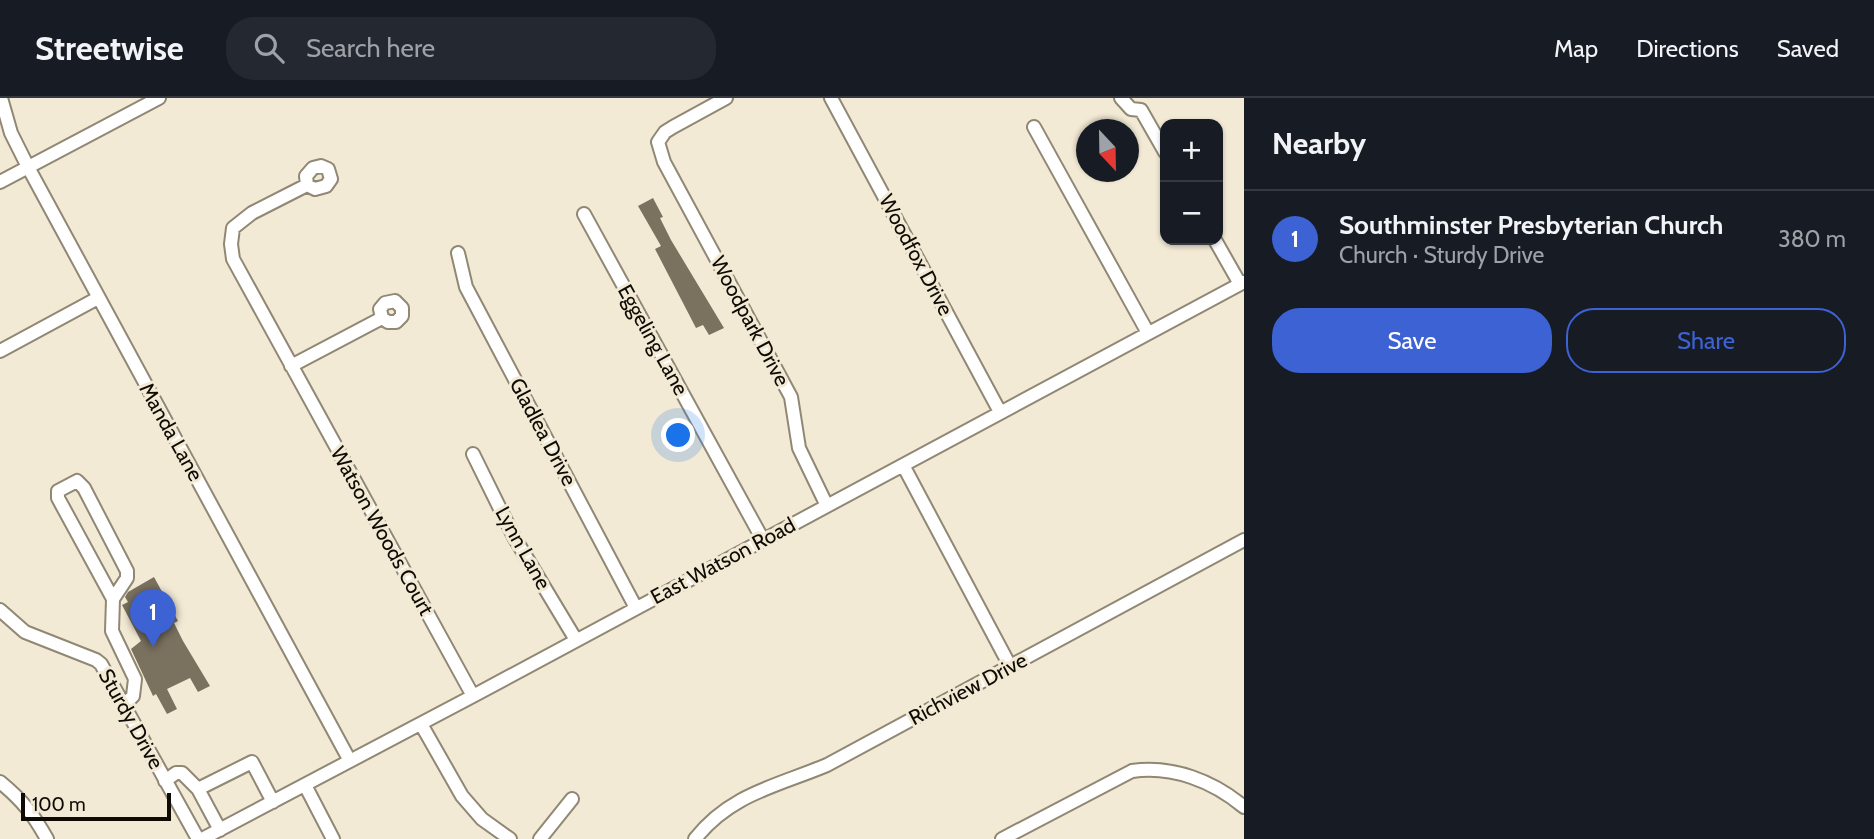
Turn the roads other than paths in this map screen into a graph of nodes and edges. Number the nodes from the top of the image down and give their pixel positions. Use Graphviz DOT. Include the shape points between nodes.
graph roads {
  1 [pos="1,98"];
  2 [pos="159,98"];
  3 [pos="726,98"];
  4 [pos="831,98"];
  5 [pos="1121,98"];
  6 [pos="1144,104"];
  7 [pos="1034,127"];
  8 [pos="1160,141"];
  9 [pos="28,167"];
  10 [pos="0,182"];
  11 [pos="307,185"];
  12 [pos="584,214"];
  13 [pos="1218,245"];
  14 [pos="458,253"];
  15 [pos="1242,283"];
  16 [pos="98,299"];
  17 [pos="382,318"];
  18 [pos="1148,334"];
  19 [pos="0,351"];
  20 [pos="291,366"];
  21 [pos="1000,412"];
  22 [pos="473,454"];
  23 [pos="903,465"];
  24 [pos="827,506"];
  25 [pos="763,540"];
  26 [pos="1244,540"];
  27 [pos="113,599"];
  28 [pos="636,608"];
  29 [pos="0,610"];
  30 [pos="576,640"];
  31 [pos="1010,666"];
  32 [pos="473,696"];
  33 [pos="124,705"];
  34 [pos="421,724"];
  35 [pos="350,761"];
  36 [pos="165,781"];
  37 [pos="0,782"];
  38 [pos="305,785"];
  39 [pos="198,789"];
  40 [pos="572,799"];
  41 [pos="273,802"];
  42 [pos="1244,807"];
  43 [pos="220,830"];
  44 [pos="47,839"];
  45 [pos="200,839"];
  46 [pos="333,839"];
  47 [pos="510,839"];
  48 [pos="540,839"];
  49 [pos="695,839"];
  50 [pos="1002,839"];
  1 -- 9 [label="street, Manda Lane"];
  2 -- 9 [label="street"];
  3 -- 24 [label="street, Woodpark Drive" via="665,132 659,142 664,162 791,397 799,449"];
  4 -- 21 [label="street, Woodfox Drive"];
  5 -- 6 [label="street" via="1131,109"];
  6 -- 8 [label="street"];
  7 -- 18 [label="street"];
  9 -- 10 [label="street"];
  9 -- 16 [label="street, Manda Lane"];
  11 -- 20 [label="street, Watson Woods Court" via="251,213 233,228 231,244 233,258"];
  12 -- 25 [label="street, Eggeling Lane"];
  13 -- 15 [label="street"];
  14 -- 28 [label="street, Gladlea Drive" via="466,287"];
  15 -- 18 [label="street, East Watson Road"];
  16 -- 19 [label="street"];
  16 -- 35 [label="street, Manda Lane"];
  17 -- 20 [label="street"];
  18 -- 21 [label="street, East Watson Road"];
  20 -- 32 [label="street, Watson Woods Court"];
  21 -- 23 [label="street, East Watson Road"];
  22 -- 30 [label="street, Lynn Lane" via="514,537"];
  23 -- 24 [label="street, East Watson Road"];
  23 -- 31 [label="street"];
  24 -- 25 [label="street, East Watson Road"];
  25 -- 28 [label="street, East Watson Road"];
  26 -- 31 [label="street, Richview Drive"];
  27 -- 27 [label="street" via="58,498 58,491 77,481 127,571"];
  27 -- 33 [label="street" via="112,631 135,679 133,696"];
  28 -- 30 [label="street, East Watson Road"];
  29 -- 33 [label="street, Sturdy Drive" via="25,632 96,660"];
  30 -- 32 [label="street, East Watson Road"];
  31 -- 49 [label="street, Richview Drive" via="827,765 749,794 722,810"];
  32 -- 34 [label="street, East Watson Road"];
  33 -- 36 [label="street, Sturdy Drive"];
  34 -- 35 [label="street, East Watson Road"];
  34 -- 47 [label="street" via="462,796 482,819"];
  35 -- 38 [label="street, East Watson Road"];
  36 -- 39 [label="street" via="182,774"];
  36 -- 45 [label="street, Sturdy Drive"];
  37 -- 44 [label="street" via="22,800"];
  38 -- 41 [label="street, East Watson Road"];
  38 -- 46 [label="street"];
  39 -- 41 [label="street" via="252,762"];
  39 -- 43 [label="street"];
  40 -- 48 [label="street"];
  41 -- 43 [label="street, East Watson Road"];
  42 -- 50 [label="street" via="1188,774 1150,768 1132,771"];
  43 -- 45 [label="street, East Watson Road"];
}
